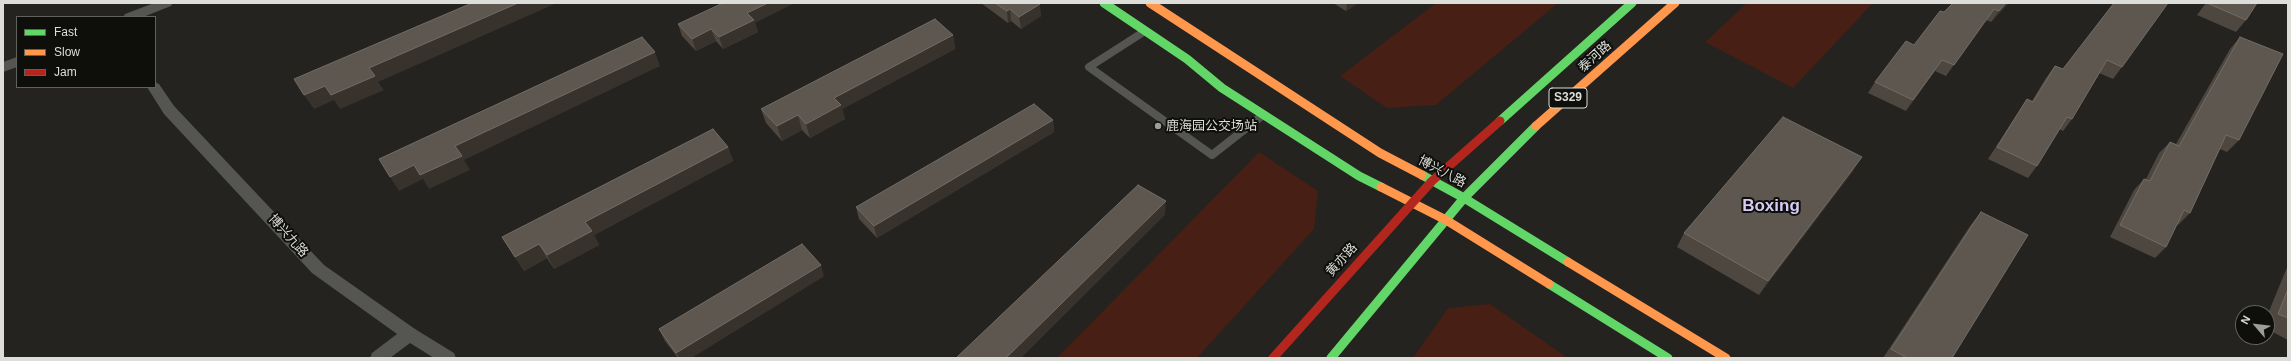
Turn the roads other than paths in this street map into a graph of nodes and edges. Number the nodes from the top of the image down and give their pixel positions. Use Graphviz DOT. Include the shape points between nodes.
graph roads {
  1 [pos="166,3"];
  2 [pos="1104,3"];
  3 [pos="1150,3"];
  4 [pos="1632,3"];
  5 [pos="1675,3"];
  6 [pos="133,16"];
  7 [pos="1145,31"];
  8 [pos="16,62"];
  9 [pos="3,67"];
  10 [pos="155,88"];
  11 [pos="1263,115"];
  12 [pos="1432,181"];
  13 [pos="1464,198"];
  14 [pos="1411,204"];
  15 [pos="1446,220"];
  16 [pos="409,334"];
  17 [pos="378,358"];
  18 [pos="448,358"];
  19 [pos="1273,358"];
  20 [pos="1331,358"];
  21 [pos="1668,358"];
  22 [pos="1726,358"];
  1 -- 6 [label="street"];
  2 -- 7 [label="street"];
  3 -- 12 [label="street, 博兴八路" via="1380,153"];
  4 -- 12 [label="street, 泰河路 / S329"];
  5 -- 13 [label="street, 泰河路 / S329" via="1532,130"];
  7 -- 11 [label="street"];
  7 -- 11 [label="lane" via="1089,67 1212,155"];
  8 -- 9 [label="street"];
  10 -- 16 [label="street, 博兴九路" via="169,110 318,269"];
  11 -- 14 [label="street" via="1359,176"];
  12 -- 13 [label="street, 博兴八路"];
  12 -- 14 [label="street, 黄亦路 / S329"];
  13 -- 15 [label="street, S329"];
  13 -- 22 [label="street, 博兴八路"];
  14 -- 15 [label="street"];
  14 -- 19 [label="street, 黄亦路 / S329"];
  15 -- 20 [label="street, S329"];
  15 -- 21 [label="street"];
  16 -- 17 [label="street"];
  16 -- 18 [label="street, 博兴九路"];
}
